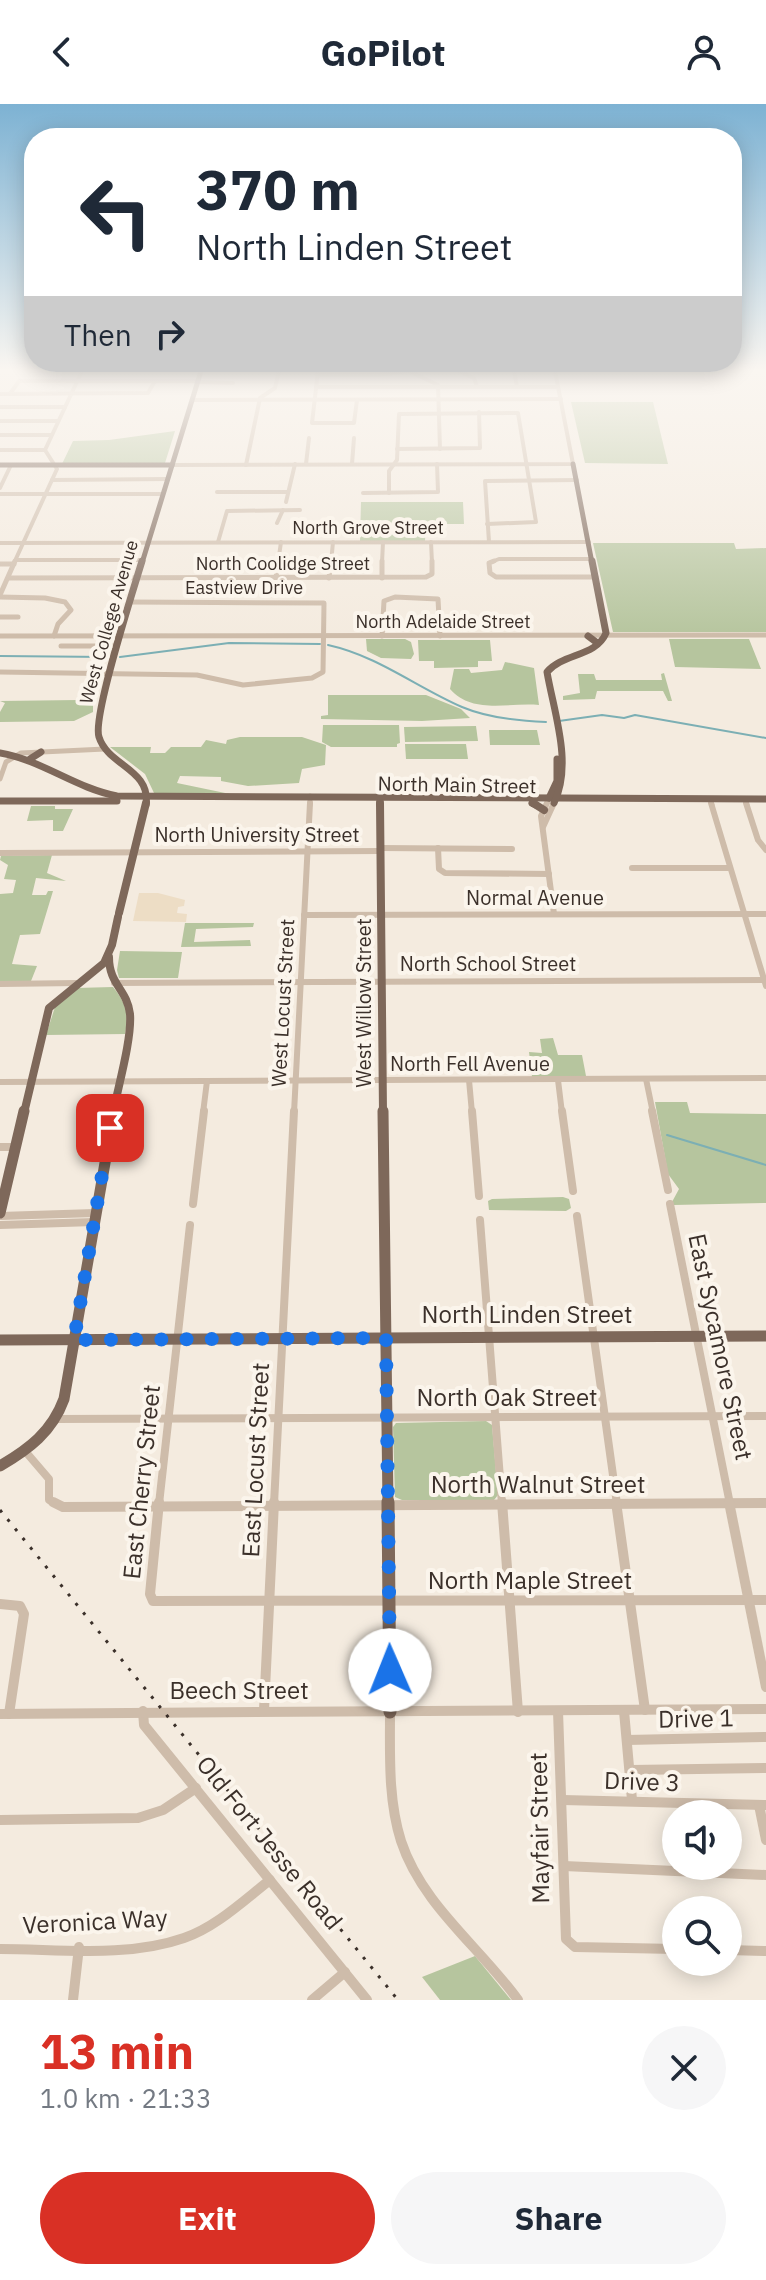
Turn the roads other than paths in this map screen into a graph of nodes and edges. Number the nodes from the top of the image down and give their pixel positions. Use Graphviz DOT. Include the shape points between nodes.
graph roads {
  1 [pos="53,459"];
  2 [pos="174,459"];
  3 [pos="247,459"];
  4 [pos="307,459"];
  5 [pos="352,459"];
  6 [pos="397,459"];
  7 [pos="526,459"];
  8 [pos="572,459"];
  9 [pos="295,464"];
  10 [pos="306,464"];
  11 [pos="352,464"];
  12 [pos="393,464"];
  13 [pos="437,464"];
  14 [pos="527,464"];
  15 [pos="573,464"];
  16 [pos="0,465"];
  17 [pos="11,465"];
  18 [pos="57,465"];
  19 [pos="172,465"];
  20 [pos="246,465"];
  21 [pos="168,479"];
  22 [pos="52,480"];
  23 [pos="530,480"];
  24 [pos="577,480"];
  25 [pos="0,488"];
  26 [pos="217,492"];
  27 [pos="288,492"];
  28 [pos="363,493"];
  29 [pos="389,493"];
  30 [pos="0,494"];
  31 [pos="46,494"];
  32 [pos="163,494"];
  33 [pos="286,502"];
  34 [pos="283,510"];
  35 [pos="300,510"];
  36 [pos="277,523"];
  37 [pos="487,524"];
  38 [pos="148,542"];
  39 [pos="218,542"];
  40 [pos="281,542"];
  41 [pos="333,542"];
  42 [pos="383,542"];
  43 [pos="431,542"];
  44 [pos="489,542"];
  45 [pos="589,542"];
  46 [pos="0,543"];
  47 [pos="24,543"];
  48 [pos="592,559"];
  49 [pos="143,560"];
  50 [pos="15,562"];
  51 [pos="0,564"];
  52 [pos="596,577"];
  53 [pos="8,578"];
  54 [pos="137,578"];
  55 [pos="276,578"];
  56 [pos="329,578"];
  57 [pos="382,578"];
  58 [pos="2,585"];
  59 [pos="0,596"];
  60 [pos="130,602"];
  61 [pos="0,617"];
  62 [pos="18,617"];
  63 [pos="766,635"];
  64 [pos="0,636"];
  65 [pos="54,636"];
  66 [pos="119,636"];
  67 [pos="324,636"];
  68 [pos="382,636"];
  69 [pos="440,636"];
  70 [pos="588,636"];
  71 [pos="606,636"];
  72 [pos="596,642"];
  73 [pos="61,646"];
  74 [pos="117,646"];
  75 [pos="551,666"];
  76 [pos="561,670"];
  77 [pos="0,672"];
  78 [pos="110,676"];
  79 [pos="105,749"];
  80 [pos="41,752"];
  81 [pos="0,753"];
  82 [pos="15,755"];
  83 [pos="30,759"];
  84 [pos="0,779"];
  85 [pos="148,798"];
  86 [pos="310,798"];
  87 [pos="380,798"];
  88 [pos="533,800"];
  89 [pos="552,800"];
  90 [pos="0,801"];
  91 [pos="569,801"];
  92 [pos="711,801"];
  93 [pos="746,801"];
  94 [pos="766,801"];
  95 [pos="438,848"];
  96 [pos="512,849"];
  97 [pos="380,850"];
  98 [pos="766,850"];
  99 [pos="306,851"];
  100 [pos="134,852"];
  101 [pos="0,853"];
  102 [pos="632,868"];
  103 [pos="730,868"];
  104 [pos="549,874"];
  105 [pos="382,914"];
  106 [pos="554,914"];
  107 [pos="744,914"];
  108 [pos="766,914"];
  109 [pos="304,915"];
  110 [pos="109,957"];
  111 [pos="381,980"];
  112 [pos="300,981"];
  113 [pos="765,982"];
  114 [pos="78,983"];
  115 [pos="114,983"];
  116 [pos="0,984"];
  117 [pos="766,1078"];
  118 [pos="646,1079"];
  119 [pos="295,1080"];
  120 [pos="383,1080"];
  121 [pos="469,1080"];
  122 [pos="558,1080"];
  123 [pos="30,1081"];
  124 [pos="119,1081"];
  125 [pos="207,1081"];
  126 [pos="0,1082"];
  127 [pos="0,1147"];
  128 [pos="16,1147"];
  129 [pos="668,1190"];
  130 [pos="573,1191"];
  131 [pos="479,1196"];
  132 [pos="193,1204"];
  133 [pos="670,1204"];
  134 [pos="289,1212"];
  135 [pos="0,1215"];
  136 [pos="577,1216"];
  137 [pos="95,1217"];
  138 [pos="480,1220"];
  139 [pos="0,1225"];
  140 [pos="190,1225"];
  141 [pos="697,1336"];
  142 [pos="766,1336"];
  143 [pos="594,1337"];
  144 [pos="386,1338"];
  145 [pos="489,1338"];
  146 [pos="178,1339"];
  147 [pos="282,1339"];
  148 [pos="0,1340"];
  149 [pos="74,1340"];
  150 [pos="766,1416"];
  151 [pos="714,1417"];
  152 [pos="496,1418"];
  153 [pos="605,1418"];
  154 [pos="278,1419"];
  155 [pos="387,1419"];
  156 [pos="56,1420"];
  157 [pos="169,1420"];
  158 [pos="25,1451"];
  159 [pos="0,1466"];
  160 [pos="766,1503"];
  161 [pos="731,1504"];
  162 [pos="617,1505"];
  163 [pos="388,1506"];
  164 [pos="503,1506"];
  165 [pos="159,1507"];
  166 [pos="274,1507"];
  167 [pos="152,1600"];
  168 [pos="750,1600"];
  169 [pos="766,1600"];
  170 [pos="630,1601"];
  171 [pos="269,1602"];
  172 [pos="389,1602"];
  173 [pos="510,1602"];
  174 [pos="0,1604"];
  175 [pos="766,1687"];
  176 [pos="766,1709"];
  177 [pos="264,1710"];
  178 [pos="645,1710"];
  179 [pos="143,1711"];
  180 [pos="558,1711"];
  181 [pos="624,1711"];
  182 [pos="390,1712"];
  183 [pos="518,1712"];
  184 [pos="5,1714"];
  185 [pos="766,1737"];
  186 [pos="627,1740"];
  187 [pos="766,1768"];
  188 [pos="631,1770"];
  189 [pos="196,1788"];
  190 [pos="563,1800"];
  191 [pos="632,1800"];
  192 [pos="763,1805"];
  193 [pos="0,1820"];
  194 [pos="766,1840"];
  195 [pos="564,1866"];
  196 [pos="766,1875"];
  197 [pos="270,1880"];
  198 [pos="79,1947"];
  199 [pos="0,1949"];
  200 [pos="662,1949"];
  201 [pos="742,1950"];
  202 [pos="766,1951"];
  203 [pos="345,1972"];
  204 [pos="73,2000"];
  205 [pos="312,2000"];
  206 [pos="367,2000"];
  207 [pos="518,2000"];
  1 -- 18 [label="street"];
  2 -- 19 [label="main road, West College Avenue"];
  3 -- 20 [label="street"];
  4 -- 10 [label="street"];
  5 -- 11 [label="street"];
  6 -- 12 [label="street"];
  7 -- 14 [label="street"];
  8 -- 15 [label="street"];
  9 -- 10 [label="street"];
  9 -- 20 [label="street"];
  9 -- 27 [label="street"];
  10 -- 11 [label="street"];
  11 -- 12 [label="street"];
  12 -- 13 [label="street"];
  12 -- 29 [label="street"];
  13 -- 14 [label="street"];
  13 -- 29 [label="street" via="438,492"];
  14 -- 15 [label="street"];
  14 -- 23 [label="street"];
  15 -- 24 [label="main road"];
  16 -- 17 [label="main road"];
  17 -- 18 [label="main road"];
  17 -- 25 [label="street"];
  18 -- 19 [label="main road"];
  18 -- 22 [label="street"];
  19 -- 20 [label="street"];
  19 -- 21 [label="main road, West College Avenue"];
  21 -- 22 [label="street"];
  21 -- 32 [label="main road, West College Avenue"];
  22 -- 31 [label="street"];
  23 -- 24 [label="street"];
  23 -- 37 [label="street" via="486,481"];
  23 -- 37 [label="street" via="534,523"];
  24 -- 45 [label="main road"];
  26 -- 27 [label="street"];
  27 -- 33 [label="street"];
  28 -- 29 [label="street"];
  30 -- 31 [label="street"];
  31 -- 32 [label="street"];
  31 -- 47 [label="street"];
  32 -- 38 [label="main road, West College Avenue"];
  34 -- 35 [label="street"];
  34 -- 36 [label="street"];
  34 -- 39 [label="street" via="227,511"];
  37 -- 44 [label="street"];
  38 -- 39 [label="street, North Grove Street"];
  38 -- 47 [label="street, North Grove Street"];
  38 -- 49 [label="main road, West College Avenue"];
  39 -- 40 [label="street, North Grove Street"];
  40 -- 41 [label="street, North Grove Street"];
  40 -- 55 [label="street"];
  41 -- 42 [label="street, North Grove Street"];
  41 -- 56 [label="street"];
  42 -- 43 [label="street, North Grove Street"];
  42 -- 57 [label="street"];
  43 -- 44 [label="street, North Grove Street"];
  43 -- 57 [label="street, North Coolidge Street" via="429,577"];
  44 -- 45 [label="street, North Grove Street"];
  45 -- 48 [label="main road"];
  46 -- 47 [label="street, North Grove Street"];
  47 -- 50 [label="street"];
  48 -- 52 [label="main road"];
  48 -- 52 [label="street" via="489,563 493,576"];
  49 -- 50 [label="street"];
  49 -- 54 [label="main road, West College Avenue"];
  50 -- 51 [label="street"];
  50 -- 53 [label="street"];
  52 -- 71 [label="main road"];
  53 -- 54 [label="street, North Coolidge Street"];
  53 -- 58 [label="street"];
  54 -- 55 [label="street, North Coolidge Street"];
  54 -- 60 [label="main road, West College Avenue"];
  55 -- 56 [label="street, North Coolidge Street"];
  56 -- 57 [label="street, North Coolidge Street"];
  58 -- 59 [label="street"];
  59 -- 65 [label="street" via="65,602 71,610"];
  60 -- 66 [label="main road, West College Avenue"];
  60 -- 67 [label="street, Eastview Drive" via="323,603"];
  61 -- 62 [label="street"];
  63 -- 71 [label="street, North Adelaide Street"];
  64 -- 65 [label="street, North Adelaide Street"];
  65 -- 66 [label="street, North Adelaide Street"];
  66 -- 67 [label="street, North Adelaide Street"];
  66 -- 74 [label="main road, West College Avenue"];
  67 -- 68 [label="street, North Adelaide Street"];
  67 -- 78 [label="street" via="323,672 312,678 243,685 204,675"];
  68 -- 69 [label="street, North Adelaide Street"];
  68 -- 69 [label="street" via="384,601 395,597 438,599"];
  69 -- 70 [label="street, North Adelaide Street"];
  70 -- 71 [label="street, North Adelaide Street"];
  70 -- 72 [label="main road"];
  71 -- 72 [label="main road"];
  71 -- 75 [label="main road" via="600,644"];
  72 -- 89 [label="main road" via="542,669 558,768"];
  73 -- 74 [label="street"];
  74 -- 78 [label="main road, West College Avenue"];
  75 -- 76 [label="main road"];
  75 -- 89 [label="main road" via="547,675 564,770"];
  77 -- 78 [label="street"];
  78 -- 79 [label="main road, West College Avenue" via="97,729"];
  79 -- 80 [label="street"];
  79 -- 85 [label="main road" via="138,774"];
  80 -- 82 [label="street"];
  80 -- 83 [label="main road"];
  81 -- 82 [label="main road"];
  82 -- 83 [label="main road"];
  82 -- 84 [label="street"];
  83 -- 85 [label="main road" via="92,791"];
  85 -- 86 [label="main road, North Main Street"];
  85 -- 90 [label="main road"];
  85 -- 100 [label="main road"];
  86 -- 87 [label="main road, North Main Street"];
  86 -- 99 [label="street, West Locust Street"];
  87 -- 88 [label="main road, North Main Street"];
  87 -- 97 [label="main road, West Willow Street"];
  88 -- 89 [label="main road"];
  88 -- 89 [label="main road, North Main Street"];
  89 -- 91 [label="main road"];
  89 -- 91 [label="main road"];
  89 -- 104 [label="street" via="542,829"];
  91 -- 92 [label="main road, North Main Street"];
  92 -- 93 [label="main road, North Main Street"];
  92 -- 103 [label="street"];
  93 -- 94 [label="main road, North Main Street"];
  93 -- 98 [label="street"];
  95 -- 96 [label="street, North University Street"];
  95 -- 97 [label="street, North University Street"];
  95 -- 104 [label="street" via="439,869 445,873"];
  97 -- 99 [label="street, North University Street"];
  97 -- 105 [label="main road, West Willow Street"];
  99 -- 100 [label="street, North University Street"];
  99 -- 109 [label="street, West Locust Street"];
  100 -- 101 [label="street, North University Street"];
  100 -- 110 [label="main road"];
  102 -- 103 [label="street"];
  103 -- 107 [label="street"];
  104 -- 106 [label="street"];
  105 -- 106 [label="street, Normal Avenue"];
  105 -- 109 [label="street, Normal Avenue"];
  105 -- 111 [label="main road, West Willow Street"];
  106 -- 107 [label="street, Normal Avenue"];
  107 -- 108 [label="street, Normal Avenue"];
  107 -- 113 [label="street"];
  109 -- 112 [label="street, West Locust Street"];
  110 -- 114 [label="main road"];
  110 -- 115 [label="main road"];
  111 -- 112 [label="street, North School Street"];
  111 -- 113 [label="street, North School Street"];
  111 -- 120 [label="main road, West Willow Street"];
  112 -- 115 [label="street, North School Street"];
  112 -- 119 [label="street, West Locust Street"];
  114 -- 116 [label="street"];
  114 -- 123 [label="main road" via="49,1008"];
  115 -- 124 [label="main road" via="130,1007"];
  117 -- 118 [label="street, North Fell Avenue"];
  118 -- 122 [label="street, North Fell Avenue"];
  118 -- 129 [label="street"];
  119 -- 120 [label="street, North Fell Avenue"];
  119 -- 125 [label="street, North Fell Avenue"];
  119 -- 134 [label="street, West Locust Street"];
  120 -- 121 [label="street, North Fell Avenue"];
  120 -- 144 [label="main road, West Willow Street"];
  121 -- 122 [label="street, North Fell Avenue"];
  121 -- 131 [label="street"];
  122 -- 130 [label="street"];
  123 -- 124 [label="street, North Fell Avenue"];
  123 -- 126 [label="street, North Fell Avenue"];
  123 -- 128 [label="main road"];
  124 -- 125 [label="street, North Fell Avenue"];
  124 -- 137 [label="main road"];
  125 -- 132 [label="street"];
  127 -- 128 [label="street"];
  128 -- 135 [label="main road"];
  133 -- 141 [label="street, East Sycamore Street"];
  134 -- 147 [label="street, East Locust Street"];
  135 -- 137 [label="street"];
  136 -- 143 [label="street"];
  137 -- 139 [label="street"];
  137 -- 149 [label="main road"];
  138 -- 145 [label="street"];
  140 -- 146 [label="street, East Cherry Street"];
  141 -- 142 [label="main road, North Linden Street"];
  141 -- 143 [label="main road, North Linden Street"];
  141 -- 151 [label="street, East Sycamore Street"];
  143 -- 145 [label="main road, North Linden Street"];
  143 -- 153 [label="street"];
  144 -- 145 [label="main road, North Linden Street"];
  144 -- 147 [label="main road, North Linden Street"];
  144 -- 155 [label="main road, West Willow Street"];
  145 -- 152 [label="street"];
  146 -- 147 [label="main road, North Linden Street"];
  146 -- 149 [label="main road, North Linden Street"];
  146 -- 157 [label="street, East Cherry Street"];
  147 -- 154 [label="street, East Locust Street"];
  148 -- 149 [label="main road, North Linden Street"];
  149 -- 156 [label="main road"];
  150 -- 151 [label="street, North Oak Street"];
  151 -- 153 [label="street, North Oak Street"];
  151 -- 161 [label="street, East Sycamore Street"];
  152 -- 153 [label="street, North Oak Street"];
  152 -- 155 [label="street, North Oak Street"];
  152 -- 164 [label="street"];
  153 -- 162 [label="street"];
  154 -- 155 [label="street, North Oak Street"];
  154 -- 157 [label="street, North Oak Street"];
  154 -- 166 [label="street, East Locust Street"];
  155 -- 163 [label="main road, West Willow Street"];
  156 -- 157 [label="street, North Oak Street"];
  156 -- 158 [label="main road"];
  157 -- 165 [label="street, East Cherry Street"];
  158 -- 159 [label="main road"];
  158 -- 165 [label="street, North Walnut Street" via="48,1477 49,1500 58,1506"];
  160 -- 161 [label="street, North Walnut Street"];
  161 -- 162 [label="street, North Walnut Street"];
  161 -- 168 [label="street, East Sycamore Street"];
  162 -- 164 [label="street, North Walnut Street"];
  162 -- 170 [label="street"];
  163 -- 164 [label="street, North Walnut Street"];
  163 -- 166 [label="street, North Walnut Street"];
  163 -- 172 [label="main road, West Willow Street"];
  164 -- 173 [label="street"];
  165 -- 166 [label="street, North Walnut Street"];
  165 -- 167 [label="street, East Cherry Street"];
  166 -- 171 [label="street, East Locust Street"];
  167 -- 171 [label="street, North Maple Street"];
  168 -- 169 [label="street, North Maple Street"];
  168 -- 170 [label="street, North Maple Street"];
  168 -- 175 [label="street, East Sycamore Street"];
  170 -- 173 [label="street, North Maple Street"];
  170 -- 178 [label="street"];
  171 -- 172 [label="street, North Maple Street"];
  171 -- 177 [label="street, East Locust Street"];
  172 -- 173 [label="street, North Maple Street"];
  172 -- 182 [label="main road, West Willow Street"];
  173 -- 183 [label="street"];
  174 -- 184 [label="street" via="21,1607 24,1619"];
  176 -- 178 [label="street, Beech Street"];
  177 -- 179 [label="street, Beech Street"];
  177 -- 182 [label="street, Beech Street"];
  178 -- 181 [label="street, Beech Street"];
  179 -- 184 [label="street, Beech Street"];
  179 -- 189 [label="street, Old Fort Jesse Road" via="144,1725"];
  180 -- 181 [label="street, Beech Street"];
  180 -- 183 [label="street, Beech Street"];
  180 -- 190 [label="street, Mayfair Street"];
  181 -- 186 [label="street"];
  182 -- 183 [label="street, Beech Street"];
  182 -- 207 [label="street" via="397,1828 408,1859"];
  185 -- 186 [label="street, Drive 1"];
  186 -- 188 [label="street"];
  187 -- 188 [label="street"];
  188 -- 191 [label="street"];
  189 -- 193 [label="street" via="163,1810 138,1818"];
  189 -- 197 [label="street, Old Fort Jesse Road"];
  190 -- 191 [label="street, Drive 3"];
  190 -- 195 [label="street, Mayfair Street"];
  191 -- 192 [label="street, Drive 3"];
  192 -- 194 [label="street"];
  195 -- 196 [label="street"];
  195 -- 200 [label="street, Mayfair Street" via="568,1943"];
  197 -- 198 [label="street, Veronica Way" via="186,1937 153,1945"];
  197 -- 203 [label="street, Old Fort Jesse Road"];
  198 -- 199 [label="street, Veronica Way"];
  198 -- 204 [label="street"];
  201 -- 202 [label="street"];
  203 -- 205 [label="street"];
  203 -- 206 [label="street, Old Fort Jesse Road"];
}
